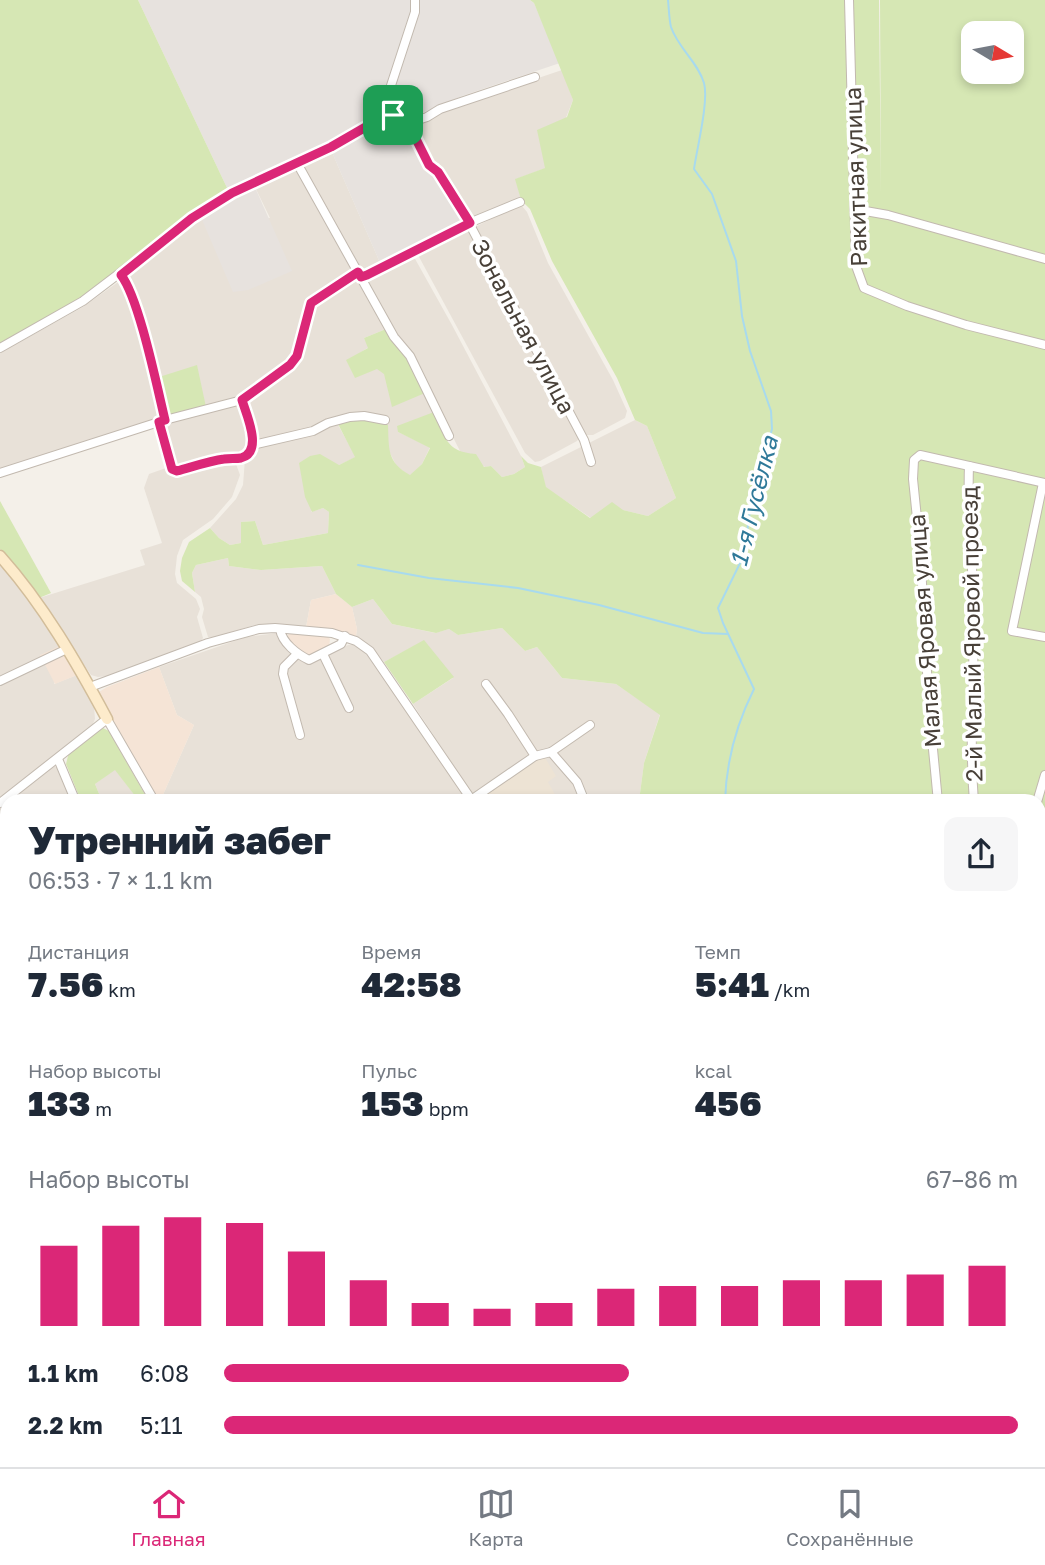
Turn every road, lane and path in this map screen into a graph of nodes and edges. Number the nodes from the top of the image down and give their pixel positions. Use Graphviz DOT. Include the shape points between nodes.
graph roads {
  1 [pos="415,0"];
  2 [pos="849,0"];
  3 [pos="535,78"];
  4 [pos="383,117"];
  5 [pos="406,124"];
  6 [pos="297,163"];
  7 [pos="520,202"];
  8 [pos="854,209"];
  9 [pos="470,223"];
  10 [pos="1045,259"];
  11 [pos="121,275"];
  12 [pos="359,275"];
  13 [pos="1045,345"];
  14 [pos="0,348"];
  15 [pos="242,400"];
  16 [pos="162,421"];
  17 [pos="385,421"];
  18 [pos="449,436"];
  19 [pos="253,445"];
  20 [pos="591,462"];
  21 [pos="969,466"];
  22 [pos="0,473"];
  23 [pos="1044,483"];
  24 [pos="0,556"];
  25 [pos="280,629"];
  26 [pos="345,636"];
  27 [pos="1045,637"];
  28 [pos="67,649"];
  29 [pos="297,654"];
  30 [pos="323,654"];
  31 [pos="0,681"];
  32 [pos="486,684"];
  33 [pos="90,687"];
  34 [pos="349,709"];
  35 [pos="107,719"];
  36 [pos="590,725"];
  37 [pos="300,735"];
  38 [pos="551,752"];
  39 [pos="535,757"];
  40 [pos="58,759"];
  41 [pos="1045,775"];
  42 [pos="12,794"];
  43 [pos="73,794"];
  44 [pos="150,794"];
  45 [pos="467,794"];
  46 [pos="482,794"];
  47 [pos="582,794"];
  48 [pos="936,794"];
  49 [pos="973,794"];
  50 [pos="1039,794"];
  1 -- 4 [label="street"];
  2 -- 8 [label="street, Ракитная улица"];
  3 -- 5 [label="street"];
  4 -- 5 [label="street" via="393,115"];
  4 -- 6 [label="street"];
  5 -- 9 [label="street, Зональная улица"];
  6 -- 11 [label="street" via="232,193 192,218"];
  6 -- 12 [label="street"];
  7 -- 9 [label="street"];
  8 -- 10 [label="street"];
  8 -- 13 [label="street, Ракитная улица" via="856,266 864,288 966,325"];
  9 -- 12 [label="street"];
  9 -- 20 [label="street, Зональная улица" via="584,440"];
  11 -- 14 [label="street"];
  11 -- 16 [label="street" via="140,326"];
  12 -- 15 [label="street" via="311,303 297,356"];
  12 -- 18 [label="street" via="410,356"];
  15 -- 16 [label="street"];
  15 -- 19 [label="street"];
  16 -- 19 [label="street" via="172,469 177,471 239,459"];
  16 -- 22 [label="street"];
  17 -- 19 [label="street" via="350,417"];
  21 -- 23 [label="street"];
  21 -- 48 [label="street, Малая Яровая улица" via="920,455 914,460"];
  21 -- 49 [label="street, 2-й Малый Яровой проезд" via="974,570"];
  23 -- 27 [label="street" via="1012,631"];
  24 -- 28 [label="street"];
  25 -- 26 [label="street"];
  25 -- 29 [label="street"];
  25 -- 33 [label="street" via="246,631"];
  26 -- 30 [label="street" via="341,644"];
  26 -- 45 [label="street" via="370,651"];
  28 -- 31 [label="street"];
  28 -- 33 [label="street"];
  29 -- 30 [label="street" via="309,660"];
  29 -- 37 [label="street" via="283,674"];
  30 -- 34 [label="street"];
  32 -- 39 [label="street"];
  33 -- 35 [label="street"];
  35 -- 40 [label="street"];
  35 -- 44 [label="street"];
  36 -- 38 [label="street"];
  38 -- 39 [label="street"];
  38 -- 47 [label="street"];
  39 -- 46 [label="street"];
  40 -- 42 [label="street"];
  40 -- 43 [label="street"];
  41 -- 50 [label="street"];
}
